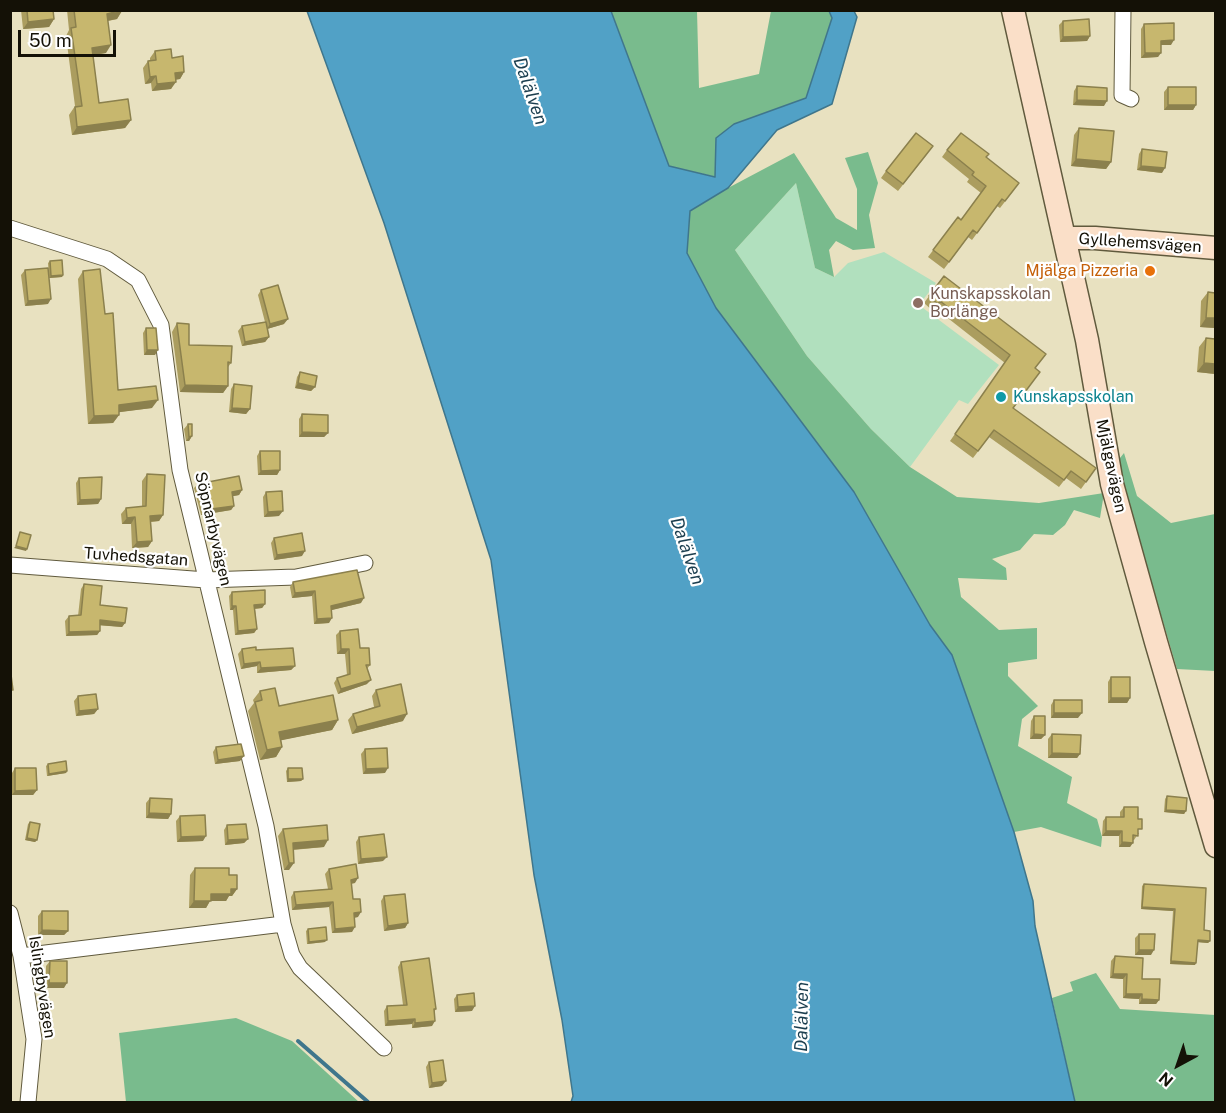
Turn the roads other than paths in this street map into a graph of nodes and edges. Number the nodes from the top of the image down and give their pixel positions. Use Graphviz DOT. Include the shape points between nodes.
graph roads {
  1 [pos="1013,10"];
  2 [pos="1123,10"];
  3 [pos="1131,99"];
  4 [pos="10,228"];
  5 [pos="1065,238"];
  6 [pos="1215,248"];
  7 [pos="365,563"];
  8 [pos="10,565"];
  9 [pos="206,580"];
  10 [pos="1215,846"];
  11 [pos="10,913"];
  12 [pos="283,924"];
  13 [pos="21,956"];
  14 [pos="384,1048"];
  15 [pos="28,1102"];
  1 -- 5 [label="street, Mjälgavägen"];
  2 -- 3 [label="street" via="1122,94"];
  4 -- 9 [label="street, Söpnarbyvägen" via="107,259 138,280 161,325 180,470"];
  5 -- 6 [label="street, Gyllehemsvägen"];
  5 -- 10 [label="street, Mjälgavägen" via="1112,484"];
  7 -- 9 [label="street, Tuvhedsgatan" via="296,577"];
  8 -- 9 [label="street, Tuvhedsgatan"];
  9 -- 12 [label="street, Söpnarbyvägen" via="266,826"];
  11 -- 13 [label="street, Islingbyvägen"];
  12 -- 13 [label="street"];
  12 -- 14 [label="street, Söpnarbyvägen" via="300,968"];
  13 -- 15 [label="street, Islingbyvägen" via="34,1039"];
}
